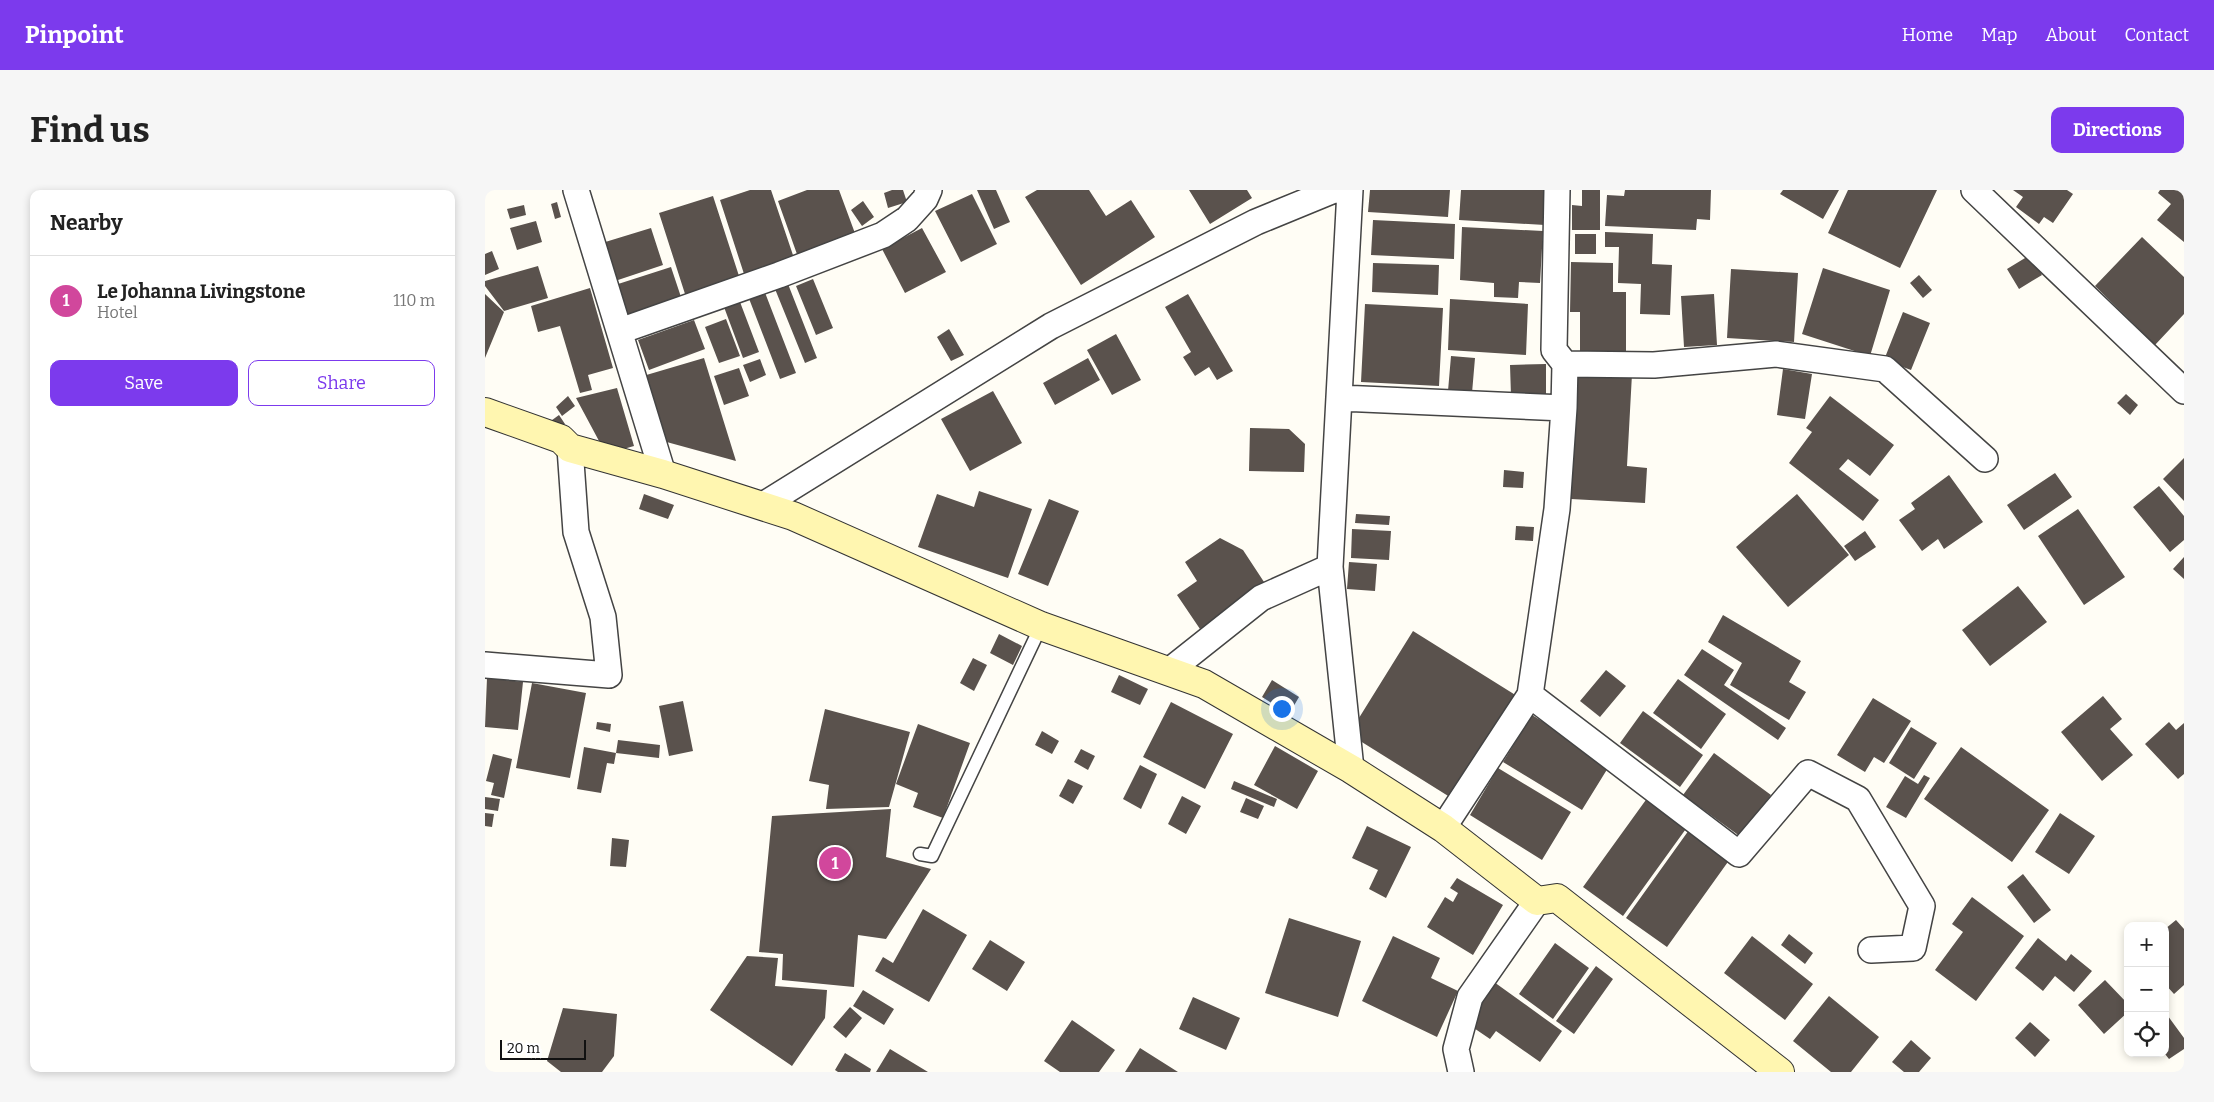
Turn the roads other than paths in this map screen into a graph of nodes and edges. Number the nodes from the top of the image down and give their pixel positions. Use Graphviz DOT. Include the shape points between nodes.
graph roads {
  1 [pos="576,190"];
  2 [pos="929,190"];
  3 [pos="1334,190"];
  4 [pos="1350,190"];
  5 [pos="1557,190"];
  6 [pos="1974,190"];
  7 [pos="620,330"];
  8 [pos="1565,364"];
  9 [pos="2184,391"];
  10 [pos="1340,398"];
  11 [pos="1564,408"];
  12 [pos="485,412"];
  13 [pos="570,448"];
  14 [pos="1985,459"];
  15 [pos="663,474"];
  16 [pos="763,505"];
  17 [pos="1331,567"];
  18 [pos="1041,626"];
  19 [pos="485,665"];
  20 [pos="1169,671"];
  21 [pos="1530,695"];
  22 [pos="1351,769"];
  23 [pos="1443,828"];
  24 [pos="920,854"];
  25 [pos="1537,901"];
  26 [pos="1871,950"];
  27 [pos="1461,1072"];
  28 [pos="1781,1072"];
  1 -- 7 [label="street"];
  2 -- 7 [label="street" via="925,200 907,219 883,235"];
  3 -- 16 [label="street" via="1256,222 1051,326"];
  4 -- 10 [label="street"];
  5 -- 8 [label="street" via="1554,350"];
  6 -- 9 [label="street"];
  7 -- 15 [label="street"];
  8 -- 11 [label="street"];
  8 -- 14 [label="street" via="1654,365 1776,354 1885,369"];
  10 -- 11 [label="street"];
  10 -- 17 [label="street"];
  11 -- 21 [label="street" via="1557,509"];
  12 -- 13 [label="main road" via="561,439"];
  13 -- 15 [label="main road"];
  13 -- 19 [label="street" via="576,532 603,617 609,675"];
  15 -- 16 [label="main road"];
  16 -- 18 [label="main road"];
  17 -- 20 [label="street" via="1261,598"];
  17 -- 22 [label="street"];
  18 -- 20 [label="main road"];
  18 -- 24 [label="lane" via="932,856"];
  20 -- 22 [label="main road" via="1205,684"];
  21 -- 23 [label="street"];
  21 -- 26 [label="street" via="1739,854 1808,773 1858,799 1922,906 1913,948"];
  22 -- 23 [label="main road"];
  23 -- 25 [label="main road"];
  25 -- 27 [label="street" via="1471,997 1456,1049"];
  25 -- 28 [label="main road" via="1557,898"];
}
